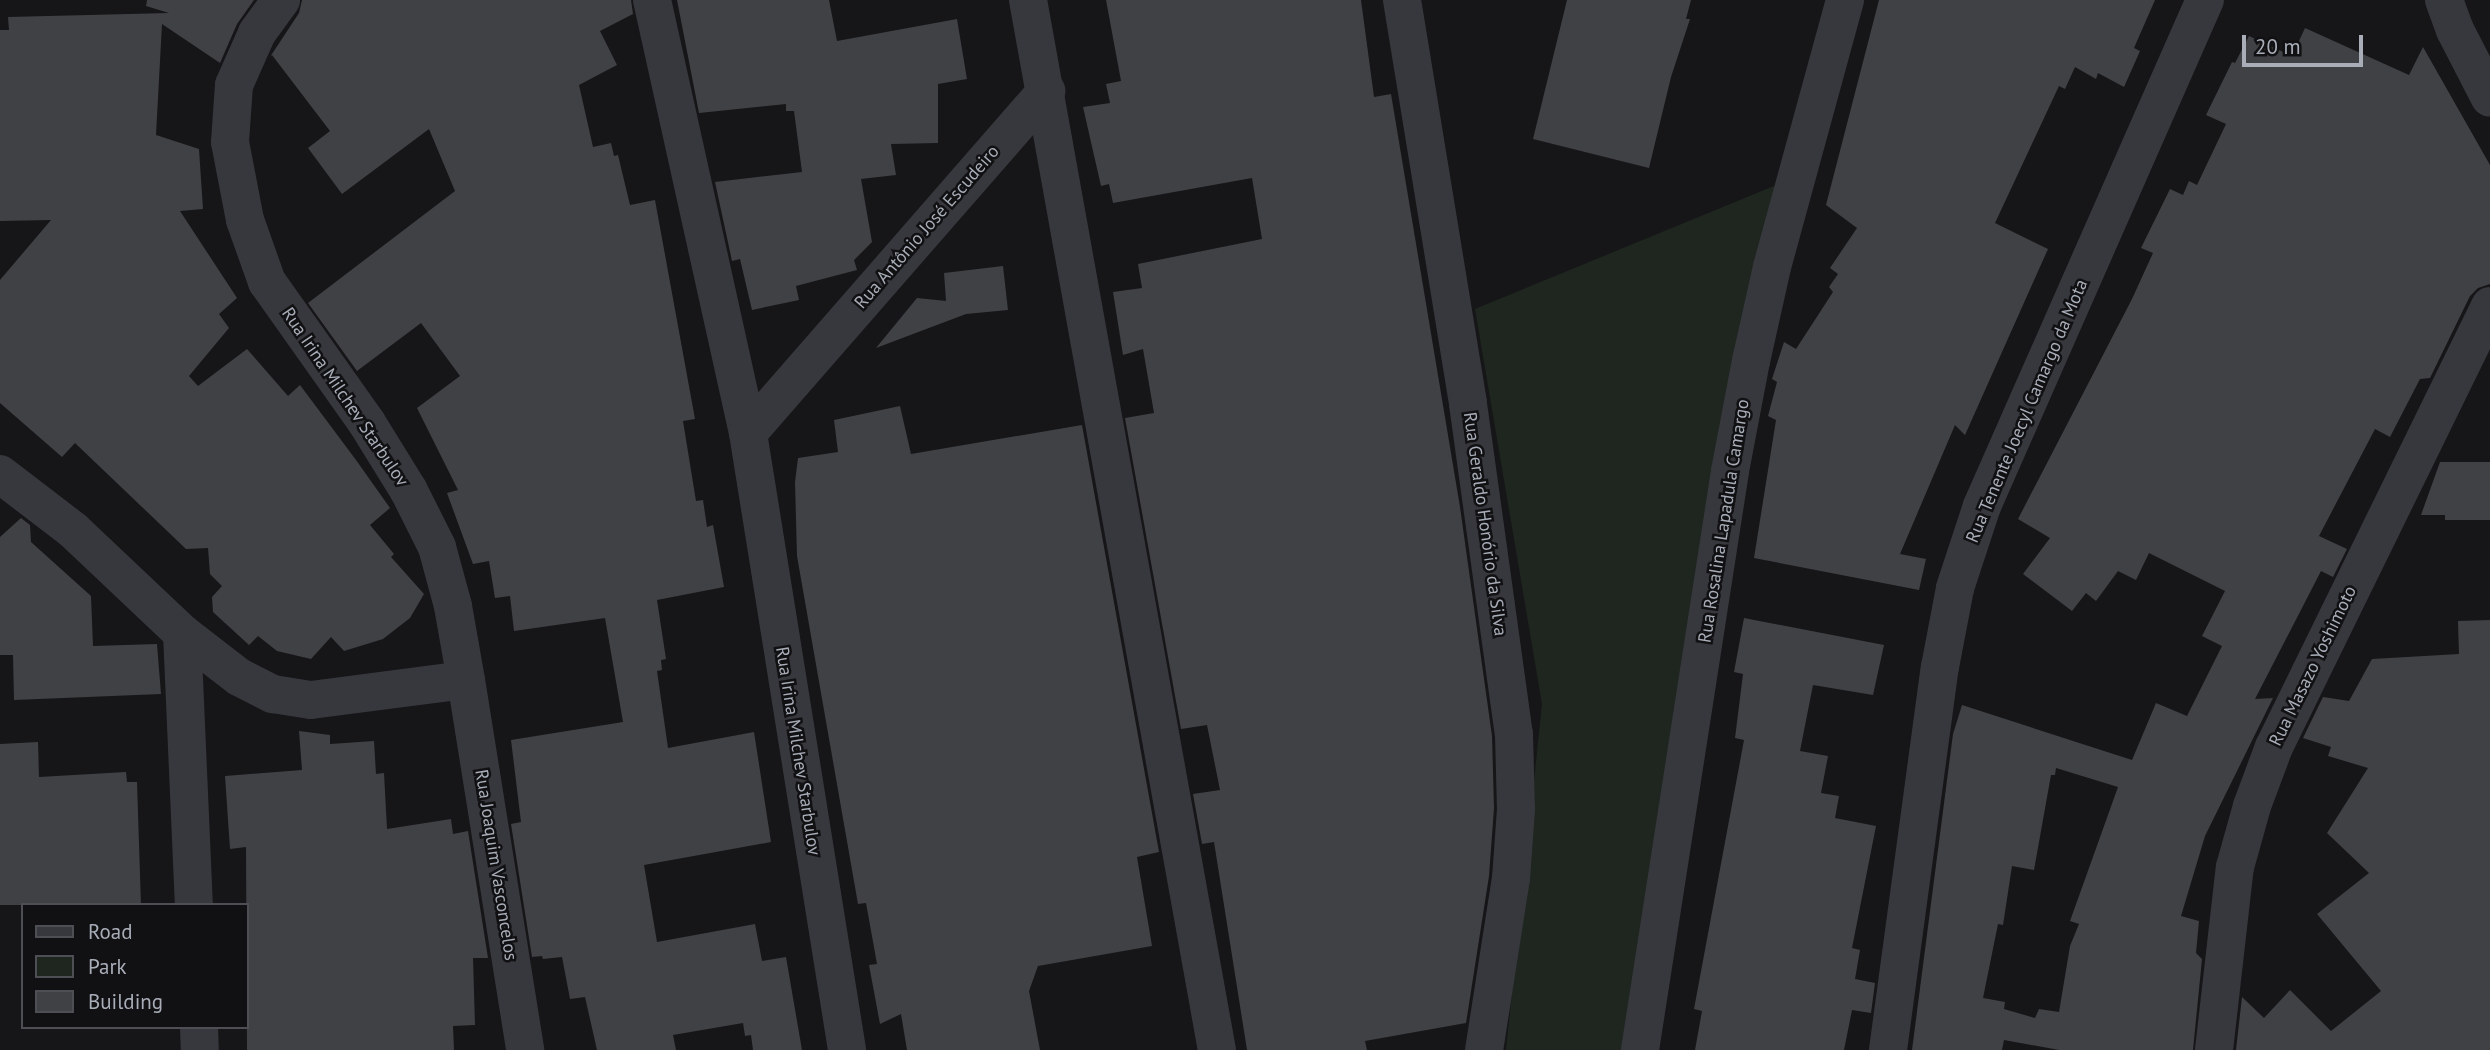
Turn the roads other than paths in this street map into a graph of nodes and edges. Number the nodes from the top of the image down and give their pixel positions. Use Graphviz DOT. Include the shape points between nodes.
graph roads {
  1 [pos="281,0"];
  2 [pos="652,0"];
  3 [pos="1028,0"];
  4 [pos="1402,0"];
  5 [pos="1845,0"];
  6 [pos="2205,0"];
  7 [pos="2444,0"];
  8 [pos="1046,91"];
  9 [pos="2490,98"];
  10 [pos="2490,306"];
  11 [pos="748,433"];
  12 [pos="0,474"];
  13 [pos="182,633"];
  14 [pos="466,680"];
  15 [pos="194,903"];
  16 [pos="199,1029"];
  17 [pos="200,1050"];
  18 [pos="525,1050"];
  19 [pos="846,1050"];
  20 [pos="1217,1050"];
  21 [pos="1484,1050"];
  22 [pos="1640,1050"];
  23 [pos="1888,1050"];
  24 [pos="2214,1050"];
  1 -- 14 [label="street, Rua Irina Milchev Starbulov" via="257,33 234,85 230,142 245,220 267,282 367,423 437,547"];
  2 -- 11 [label="street, Rua Irina Milchev Starbulov"];
  3 -- 8 [label="street"];
  4 -- 21 [label="street, Rua Geraldo Honório da Silva" via="1468,404 1514,734 1516,808 1511,878"];
  5 -- 22 [label="street, Rua Rosalina Lapadula Camargo" via="1772,267 1749,373"];
  6 -- 23 [label="street, Rua Tenente Joecyl Camargo da Mota" via="1982,506 1955,588 1940,667"];
  7 -- 9 [label="street" via="2472,68"];
  8 -- 11 [label="street, Rua Antônio José Escudeiro"];
  8 -- 20 [label="street"];
  10 -- 24 [label="street, Rua Masazo Yoshimoto" via="2274,747 2252,806 2235,867"];
  11 -- 19 [label="street, Rua Irina Milchev Starbulov"];
  12 -- 13 [label="street" via="73,530"];
  13 -- 14 [label="street" via="239,677 273,694 311,700"];
  13 -- 15 [label="street"];
  14 -- 18 [label="street, Rua Joaquim Vasconcelos"];
  16 -- 17 [label="street"];
}
